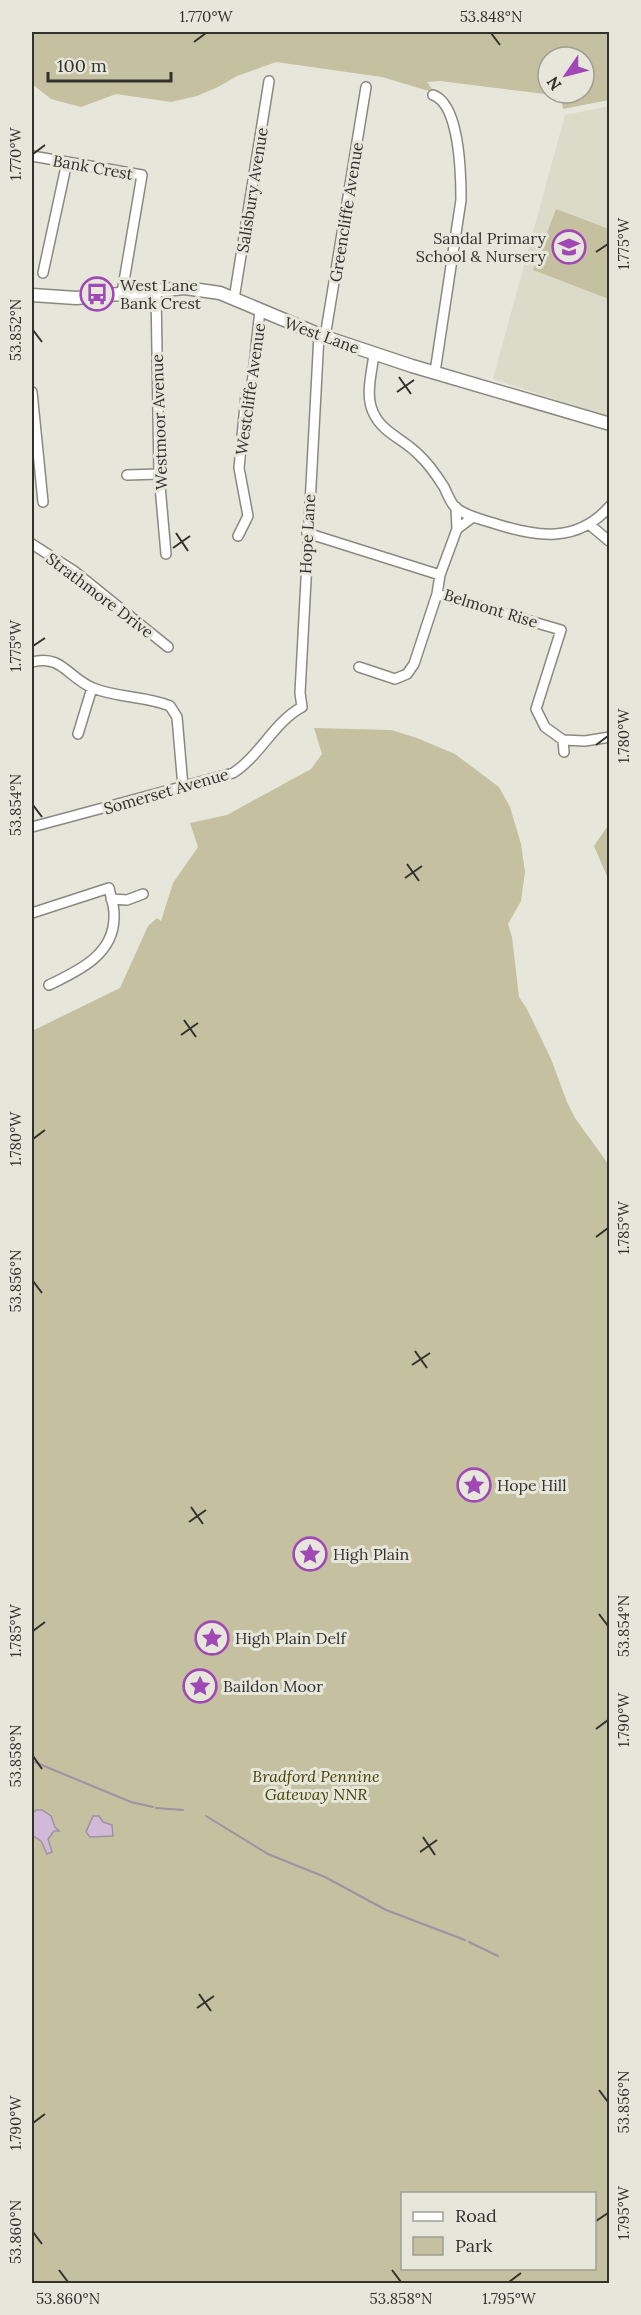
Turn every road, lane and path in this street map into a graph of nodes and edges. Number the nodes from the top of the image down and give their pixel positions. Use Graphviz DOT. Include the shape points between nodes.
graph roads {
  1 [pos="269,81"];
  2 [pos="366,87"];
  3 [pos="433,95"];
  4 [pos="32,156"];
  5 [pos="67,162"];
  6 [pos="43,273"];
  7 [pos="156,290"];
  8 [pos="122,293"];
  9 [pos="32,295"];
  10 [pos="234,299"];
  11 [pos="260,310"];
  12 [pos="322,336"];
  13 [pos="374,354"];
  14 [pos="435,372"];
  15 [pos="32,392"];
  16 [pos="609,424"];
  17 [pos="159,474"];
  18 [pos="127,475"];
  19 [pos="43,502"];
  20 [pos="609,506"];
  21 [pos="456,507"];
  22 [pos="473,517"];
  23 [pos="590,525"];
  24 [pos="457,529"];
  25 [pos="307,533"];
  26 [pos="238,536"];
  27 [pos="609,541"];
  28 [pos="32,544"];
  29 [pos="166,554"];
  30 [pos="440,575"];
  31 [pos="437,594"];
  32 [pos="168,647"];
  33 [pos="32,662"];
  34 [pos="358,667"];
  35 [pos="92,688"];
  36 [pos="283,723"];
  37 [pos="78,734"];
  38 [pos="609,737"];
  39 [pos="562,740"];
  40 [pos="564,752"];
  41 [pos="183,787"];
  42 [pos="32,828"];
  43 [pos="143,894"];
  44 [pos="111,899"];
  45 [pos="32,913"];
  46 [pos="49,985"];
  1 -- 10 [label="street, Salisbury Avenue"];
  2 -- 12 [label="street, Greencliffe Avenue"];
  3 -- 14 [label="street" via="442,101 451,120 461,174 461,200"];
  4 -- 5 [label="street, Bank Crest"];
  5 -- 6 [label="street"];
  5 -- 8 [label="street, Bank Crest" via="142,175"];
  7 -- 8 [label="street, West Lane"];
  7 -- 10 [label="street, West Lane" via="220,292"];
  7 -- 17 [label="street, Westmoor Avenue"];
  8 -- 9 [label="street, West Lane" via="76,298"];
  10 -- 11 [label="street, West Lane"];
  11 -- 12 [label="street, West Lane"];
  11 -- 26 [label="street, Westcliffe Avenue" via="239,468 248,516"];
  12 -- 13 [label="street, West Lane"];
  12 -- 25 [label="street, Hope Lane"];
  13 -- 14 [label="street, West Lane"];
  13 -- 21 [label="street" via="369,396 372,411 383,428 412,447 427,464"];
  14 -- 16 [label="street, West Lane"];
  15 -- 19 [label="street"];
  17 -- 18 [label="street"];
  17 -- 29 [label="street, Westmoor Avenue"];
  20 -- 23 [label="street"];
  21 -- 22 [label="street"];
  21 -- 24 [label="street"];
  22 -- 23 [label="street" via="538,534 566,533"];
  22 -- 24 [label="street"];
  23 -- 27 [label="street"];
  24 -- 30 [label="street"];
  25 -- 30 [label="street, Belmont Rise"];
  25 -- 36 [label="street, Hope Lane" via="302,707"];
  28 -- 32 [label="street, Strathmore Drive" via="74,572"];
  30 -- 31 [label="street, Belmont Rise"];
  31 -- 34 [label="street" via="414,664 407,674 394,679"];
  31 -- 39 [label="street, Belmont Rise" via="561,630 536,709 545,727"];
  33 -- 35 [label="street" via="52,660"];
  35 -- 37 [label="street"];
  35 -- 41 [label="street" via="164,704 174,710"];
  36 -- 41 [label="street, Somerset Avenue" via="238,770"];
  38 -- 39 [label="street"];
  39 -- 40 [label="street"];
  41 -- 42 [label="street, Somerset Avenue"];
  43 -- 44 [label="street" via="127,900"];
  44 -- 45 [label="street" via="109,888"];
  44 -- 46 [label="street" via="114,927 104,949 83,968"];
}
